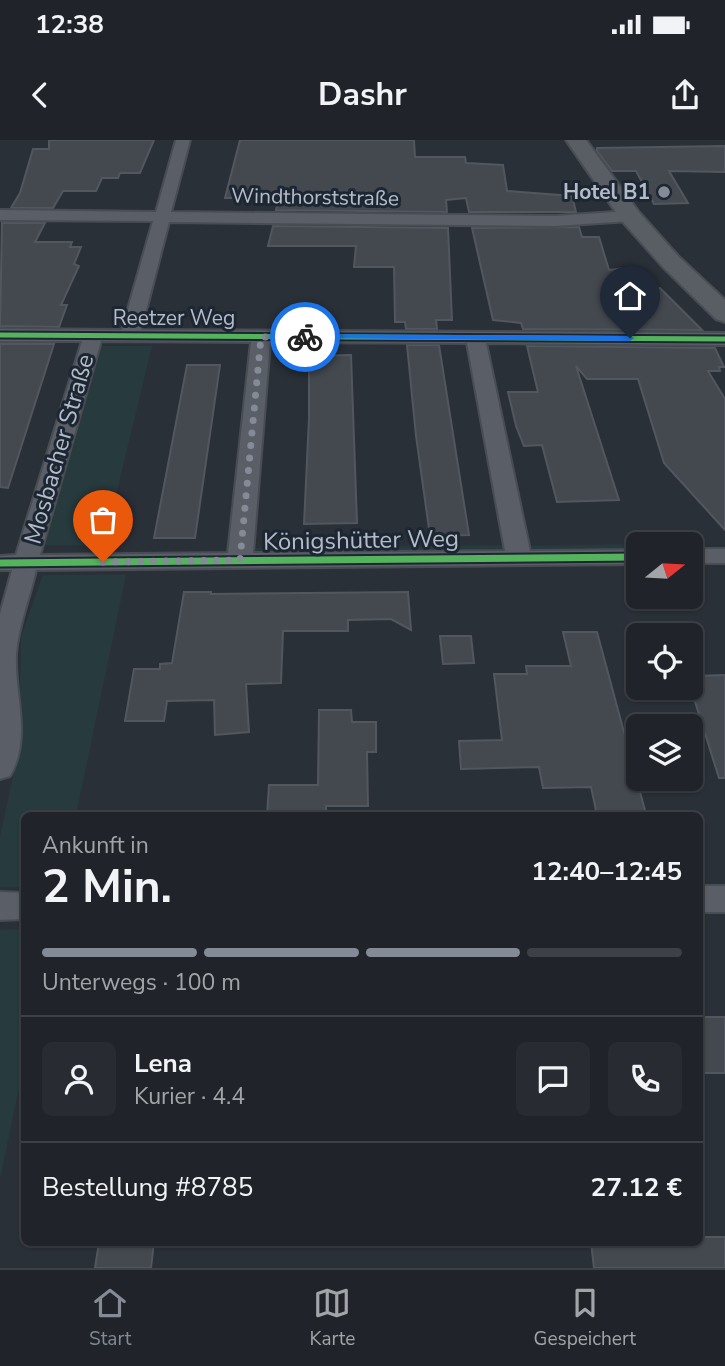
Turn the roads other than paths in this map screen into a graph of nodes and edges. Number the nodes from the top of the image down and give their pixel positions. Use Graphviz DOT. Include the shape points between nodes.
graph roads {
  1 [pos="183,140"];
  2 [pos="576,140"];
  3 [pos="0,215"];
  4 [pos="163,215"];
  5 [pos="630,216"];
  6 [pos="725,314"];
  7 [pos="0,335"];
  8 [pos="93,335"];
  9 [pos="130,335"];
  10 [pos="261,337"];
  11 [pos="475,338"];
  12 [pos="725,339"];
  13 [pos="704,556"];
  14 [pos="725,556"];
  15 [pos="626,557"];
  16 [pos="519,558"];
  17 [pos="240,560"];
  18 [pos="13,563"];
  19 [pos="0,768"];
  20 [pos="703,899"];
  21 [pos="725,899"];
  22 [pos="0,906"];
  23 [pos="21,906"];
  1 -- 4 [label="street"];
  2 -- 5 [label="street"];
  3 -- 4 [label="street, Windthorststraße"];
  4 -- 5 [label="street, Windthorststraße" via="555,221"];
  4 -- 9 [label="street"];
  5 -- 6 [label="street"];
  7 -- 8 [label="street, Reetzer Weg"];
  8 -- 9 [label="street, Reetzer Weg"];
  8 -- 18 [label="street, Mosbacher Straße"];
  9 -- 10 [label="street, Reetzer Weg"];
  10 -- 11 [label="street, Reetzer Weg"];
  10 -- 17 [label="street, Reetzer Weg"];
  11 -- 12 [label="street, Reetzer Weg"];
  11 -- 16 [label="street"];
  13 -- 14 [label="street"];
  15 -- 16 [label="street, Königshütter Weg"];
  16 -- 17 [label="street, Königshütter Weg"];
  17 -- 18 [label="street, Königshütter Weg"];
  18 -- 19 [label="street, Mosbacher Straße" via="3,653 8,736"];
  20 -- 21 [label="street"];
  22 -- 23 [label="street"];
}
